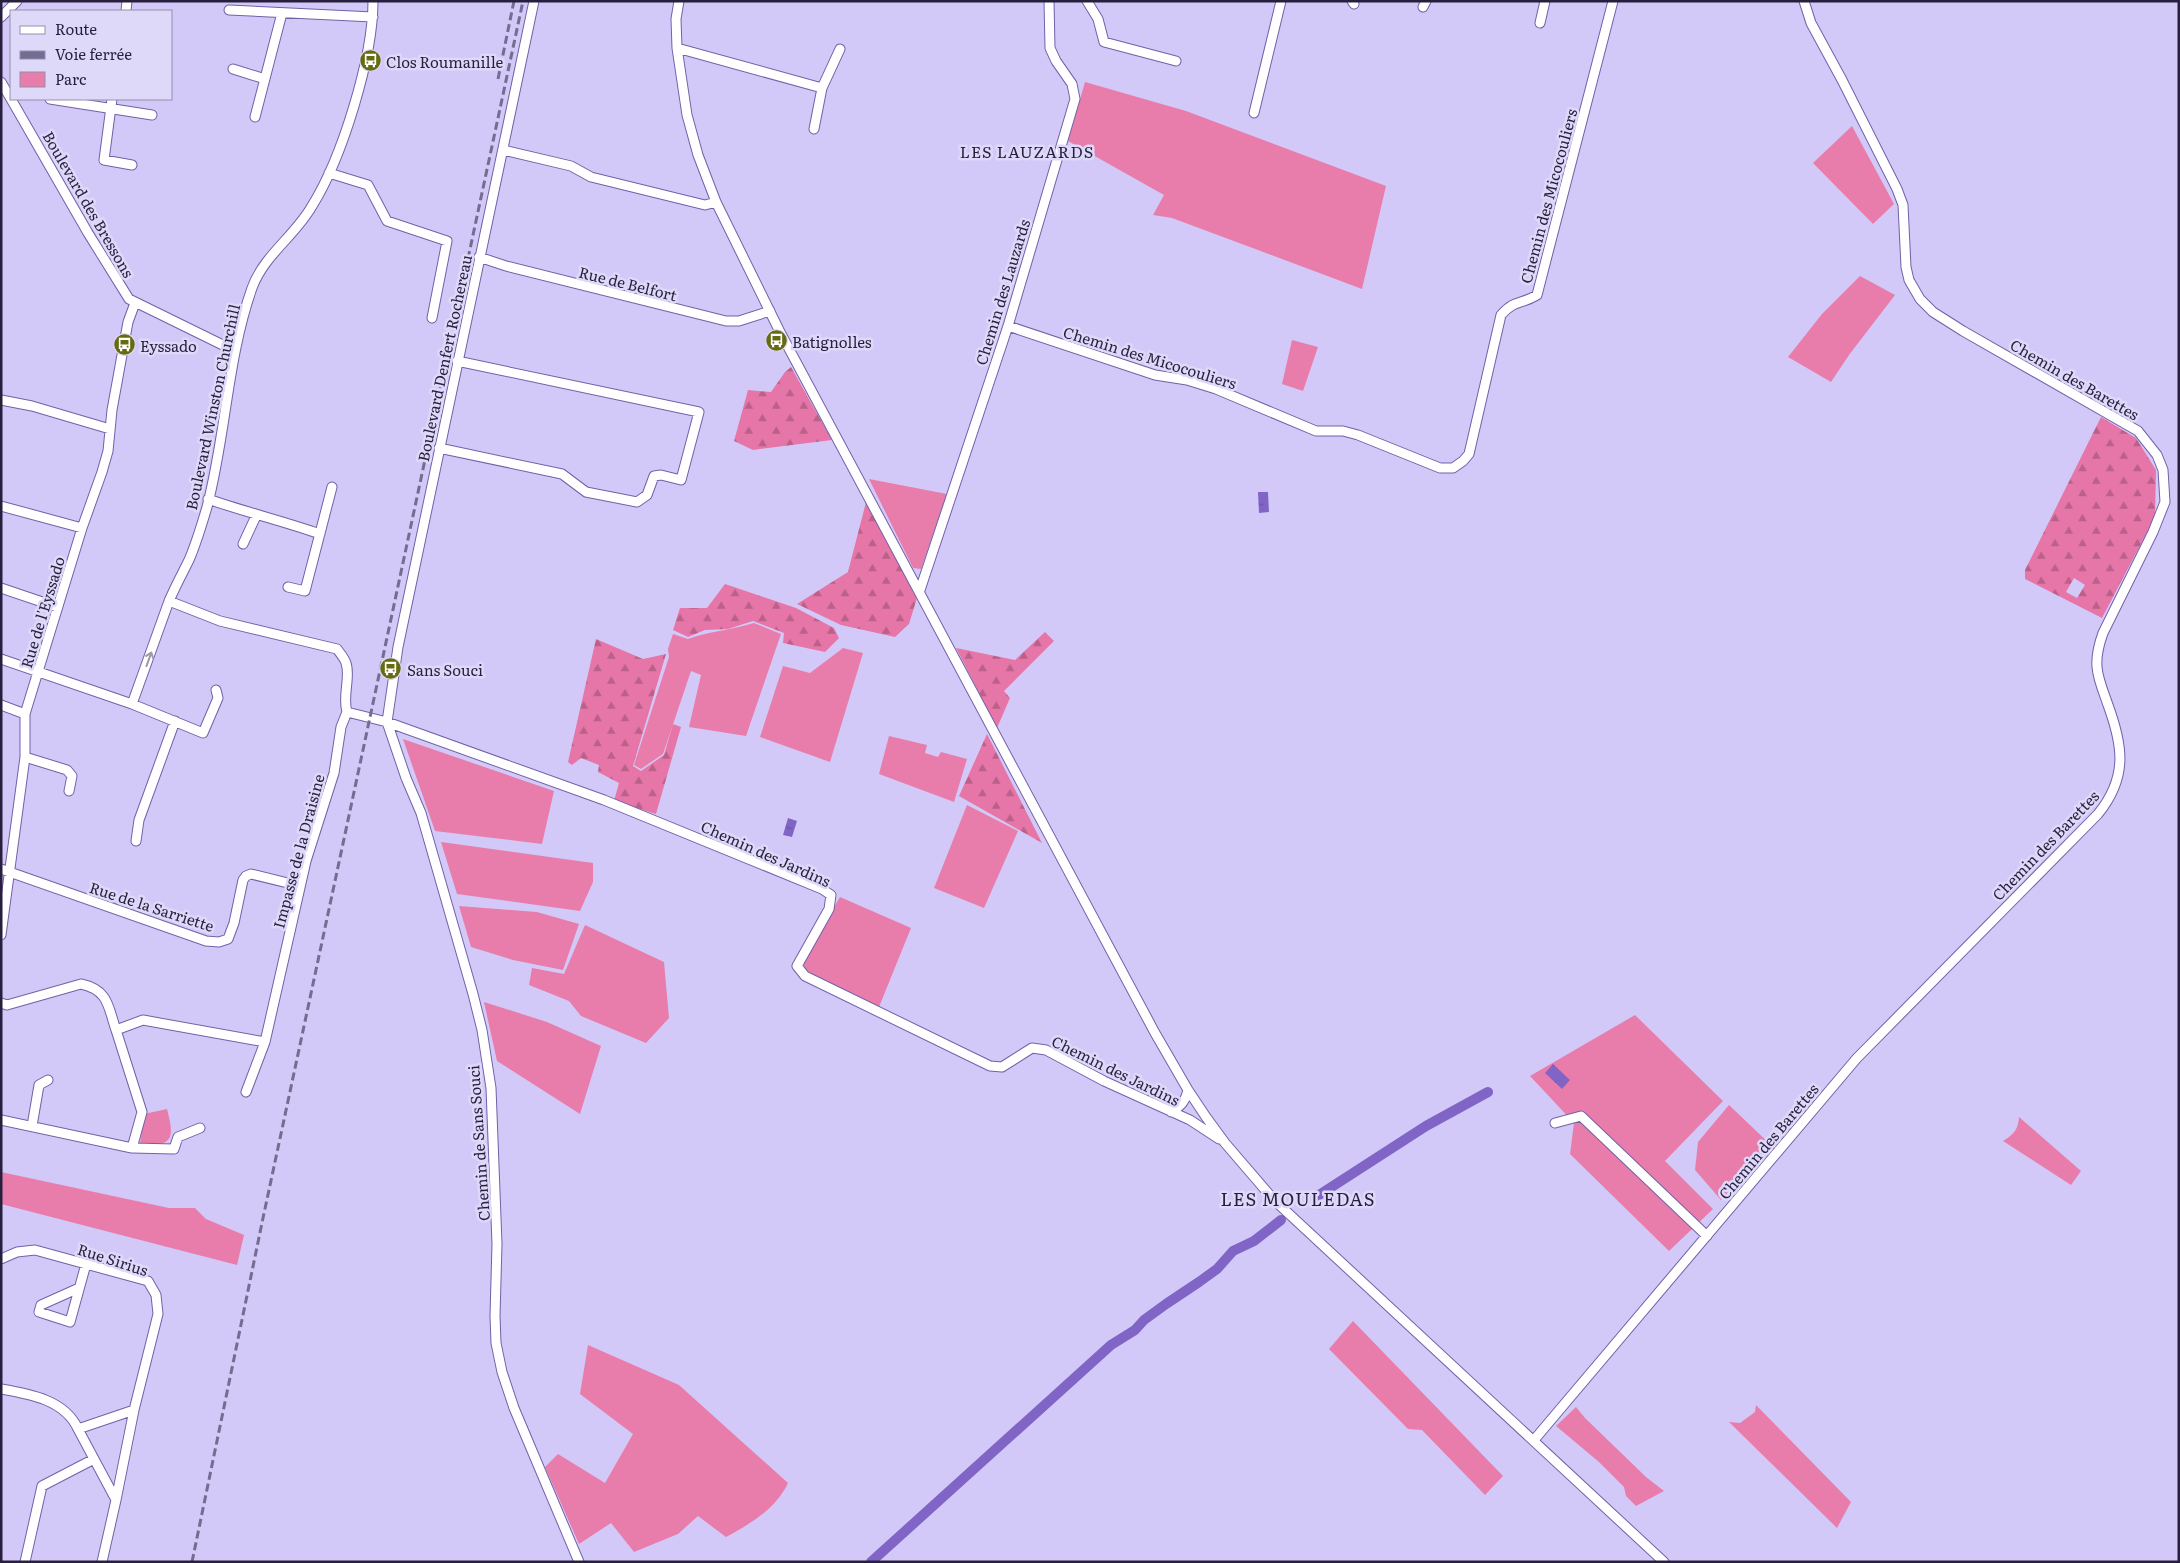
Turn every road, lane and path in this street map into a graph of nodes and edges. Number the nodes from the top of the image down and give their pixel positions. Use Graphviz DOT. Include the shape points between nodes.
graph roads {
  1 [pos="16,1"];
  2 [pos="373,1"];
  3 [pos="534,1"];
  4 [pos="679,1"];
  5 [pos="1048,1"];
  6 [pos="1088,1"];
  7 [pos="1281,1"];
  8 [pos="1545,1"];
  9 [pos="1614,1"];
  10 [pos="1804,1"];
  11 [pos="229,10"];
  12 [pos="282,13"];
  13 [pos="1,16"];
  14 [pos="373,17"];
  15 [pos="1540,23"];
  16 [pos="677,48"];
  17 [pos="840,49"];
  18 [pos="1176,61"];
  19 [pos="233,69"];
  20 [pos="265,79"];
  21 [pos="1,82"];
  22 [pos="822,88"];
  23 [pos="10,95"];
  24 [pos="13,100"];
  25 [pos="56,100"];
  26 [pos="112,100"];
  27 [pos="111,109"];
  28 [pos="1254,114"];
  29 [pos="152,115"];
  30 [pos="255,117"];
  31 [pos="814,129"];
  32 [pos="503,150"];
  33 [pos="132,164"];
  34 [pos="329,173"];
  35 [pos="716,202"];
  36 [pos="479,257"];
  37 [pos="135,303"];
  38 [pos="770,311"];
  39 [pos="432,318"];
  40 [pos="1008,326"];
  41 [pos="235,351"];
  42 [pos="457,361"];
  43 [pos="1,400"];
  44 [pos="110,429"];
  45 [pos="439,448"];
  46 [pos="332,487"];
  47 [pos="208,499"];
  48 [pos="1,506"];
  49 [pos="256,516"];
  50 [pos="82,528"];
  51 [pos="320,534"];
  52 [pos="243,544"];
  53 [pos="288,587"];
  54 [pos="1,588"];
  55 [pos="920,590"];
  56 [pos="170,601"];
  57 [pos="57,607"];
  58 [pos="1,659"];
  59 [pos="38,672"];
  60 [pos="216,690"];
  61 [pos="132,704"];
  62 [pos="1,705"];
  63 [pos="347,712"];
  64 [pos="25,714"];
  65 [pos="175,721"];
  66 [pos="388,722"];
  67 [pos="25,757"];
  68 [pos="69,791"];
  69 [pos="136,841"];
  70 [pos="6,871"];
  71 [pos="300,886"];
  72 [pos="1,935"];
  73 [pos="1,1003"];
  74 [pos="116,1030"];
  75 [pos="265,1042"];
  76 [pos="48,1080"];
  77 [pos="1188,1090"];
  78 [pos="246,1092"];
  79 [pos="1170,1112"];
  80 [pos="1,1120"];
  81 [pos="1556,1123"];
  82 [pos="32,1126"];
  83 [pos="200,1128"];
  84 [pos="1225,1143"];
  85 [pos="132,1148"];
  86 [pos="1707,1236"];
  87 [pos="1,1259"];
  88 [pos="86,1264"];
  89 [pos="79,1288"];
  90 [pos="1,1389"];
  91 [pos="134,1410"];
  92 [pos="78,1429"];
  93 [pos="1534,1440"];
  94 [pos="94,1459"];
  95 [pos="116,1500"];
  96 [pos="25,1562"];
  97 [pos="102,1562"];
  98 [pos="579,1562"];
  99 [pos="1664,1562"];
  1 -- 13 [label="street"];
  2 -- 14 [label="street, Boulevard Winston Churchill"];
  3 -- 32 [label="street, Boulevard Denfert Rochereau"];
  4 -- 16 [label="street"];
  5 -- 40 [label="street, Chemin des Lauzards" via="1050,48 1072,84 1075,99"];
  6 -- 18 [label="street" via="1098,18 1104,42"];
  7 -- 28 [label="street"];
  8 -- 15 [label="street"];
  9 -- 40 [label="street, Chemin des Micocouliers" via="1536,295 1509,306 1501,315 1469,454 1453,468 1424,463 1358,435 1316,431 1216,389 1155,375"];
  10 -- 86 [label="street, Chemin des Barettes" via="1810,23 1897,189 1903,205 1906,267 1920,299 1933,312 1963,331 2138,431 2158,455 2166,502 2103,633 2098,651 2100,681 2116,725 2121,756 2115,788 2108,802 1857,1058"];
  11 -- 12 [label="street"];
  12 -- 14 [label="street"];
  12 -- 20 [label="street"];
  14 -- 34 [label="street, Boulevard Winston Churchill" via="354,107"];
  16 -- 22 [label="street"];
  16 -- 35 [label="street" via="687,115"];
  17 -- 22 [label="street"];
  19 -- 20 [label="street"];
  20 -- 30 [label="street"];
  21 -- 23 [label="street, Boulevard des Bressons"];
  22 -- 31 [label="street"];
  24 -- 37 [label="street, Boulevard des Bressons" via="88,233 122,289"];
  25 -- 27 [label="street"];
  26 -- 27 [label="street"];
  27 -- 29 [label="street"];
  27 -- 33 [label="street" via="104,160"];
  32 -- 35 [label="street" via="571,166 591,177 705,205"];
  32 -- 36 [label="street, Boulevard Denfert Rochereau"];
  34 -- 39 [label="street" via="368,185 387,221 447,241"];
  34 -- 41 [label="street, Boulevard Winston Churchill" via="312,208 270,256 252,287"];
  35 -- 38 [label="street"];
  36 -- 38 [label="street, Rue de Belfort" via="726,322"];
  36 -- 42 [label="street, Boulevard Denfert Rochereau"];
  37 -- 41 [label="street, Boulevard des Bressons"];
  37 -- 44 [label="street, Rue de l'Eyssado" via="128,322"];
  38 -- 55 [label="street"];
  40 -- 55 [label="street, Chemin des Lauzards"];
  41 -- 47 [label="street, Boulevard Winston Churchill"];
  42 -- 45 [label="street, Boulevard Denfert Rochereau"];
  42 -- 45 [label="street" via="699,412 681,480 654,476 647,495 637,502 586,492 562,474"];
  43 -- 44 [label="street"];
  44 -- 50 [label="street, Rue de l'Eyssado" via="102,472"];
  45 -- 66 [label="street, Boulevard Denfert Rochereau" via="398,647"];
  46 -- 51 [label="street"];
  47 -- 49 [label="street"];
  47 -- 56 [label="street, Boulevard Winston Churchill" via="189,561"];
  48 -- 50 [label="street"];
  49 -- 51 [label="street" via="276,519"];
  49 -- 52 [label="street"];
  50 -- 57 [label="street, Rue de l'Eyssado"];
  51 -- 53 [label="street" via="305,591"];
  54 -- 57 [label="street"];
  55 -- 77 [label="street" via="1040,821"];
  61 -- 56 [label="street, Boulevard Winston Churchill, one-way"];
  56 -- 63 [label="street" via="220,621 337,649 346,663 344,702"];
  57 -- 59 [label="street, Rue de l'Eyssado"];
  58 -- 59 [label="street"];
  59 -- 61 [label="street"];
  59 -- 64 [label="street, Rue de l'Eyssado"];
  60 -- 65 [label="street" via="218,698 203,732"];
  61 -- 65 [label="street"];
  62 -- 64 [label="street"];
  63 -- 66 [label="street"];
  63 -- 71 [label="street, Impasse de la Draisine" via="341,727 334,773"];
  64 -- 67 [label="street, Rue de l'Eyssado"];
  65 -- 69 [label="street" via="139,820"];
  66 -- 79 [label="street, Chemin des Jardins" via="604,800 822,889 831,895 832,900 797,966 805,976 990,1066 1002,1067 1037,1047"];
  66 -- 98 [label="street, Chemin de Sans Souci" via="421,813 482,1030 491,1088 497,1244 494,1316 502,1372"];
  67 -- 68 [label="street" via="67,770 72,776"];
  67 -- 70 [label="street, Rue de l'Eyssado"];
  70 -- 71 [label="street, Rue de la Sarriette" via="206,941 228,939 246,876 252,874"];
  70 -- 72 [label="street, Rue de l'Eyssado"];
  71 -- 75 [label="street, Impasse de la Draisine"];
  73 -- 74 [label="street" via="7,1005 81,984 103,994"];
  74 -- 75 [label="street" via="143,1020"];
  74 -- 85 [label="street" via="142,1112"];
  75 -- 78 [label="street, Impasse de la Draisine"];
  76 -- 82 [label="street" via="39,1085"];
  77 -- 79 [label="street" via="1186,1100"];
  77 -- 84 [label="street"];
  79 -- 84 [label="street, Chemin des Jardins" via="1190,1120"];
  80 -- 82 [label="street"];
  81 -- 86 [label="street" via="1581,1116"];
  82 -- 85 [label="street"];
  83 -- 85 [label="street" via="178,1137 174,1150"];
  84 -- 93 [label="street" via="1274,1200"];
  86 -- 93 [label="street, Chemin des Barettes"];
  87 -- 88 [label="street, Rue Sirius" via="34,1250"];
  88 -- 89 [label="street"];
  88 -- 91 [label="street, Rue Sirius" via="148,1282 156,1295 158,1314"];
  89 -- 89 [label="street" via="40,1305 39,1312 70,1322"];
  90 -- 92 [label="street" via="23,1392 55,1404 73,1417"];
  91 -- 92 [label="street"];
  91 -- 95 [label="street, Rue Sirius"];
  92 -- 94 [label="street"];
  93 -- 99 [label="street"];
  94 -- 95 [label="street"];
  94 -- 96 [label="street" via="42,1486"];
  95 -- 97 [label="street, Rue Sirius"];
}
